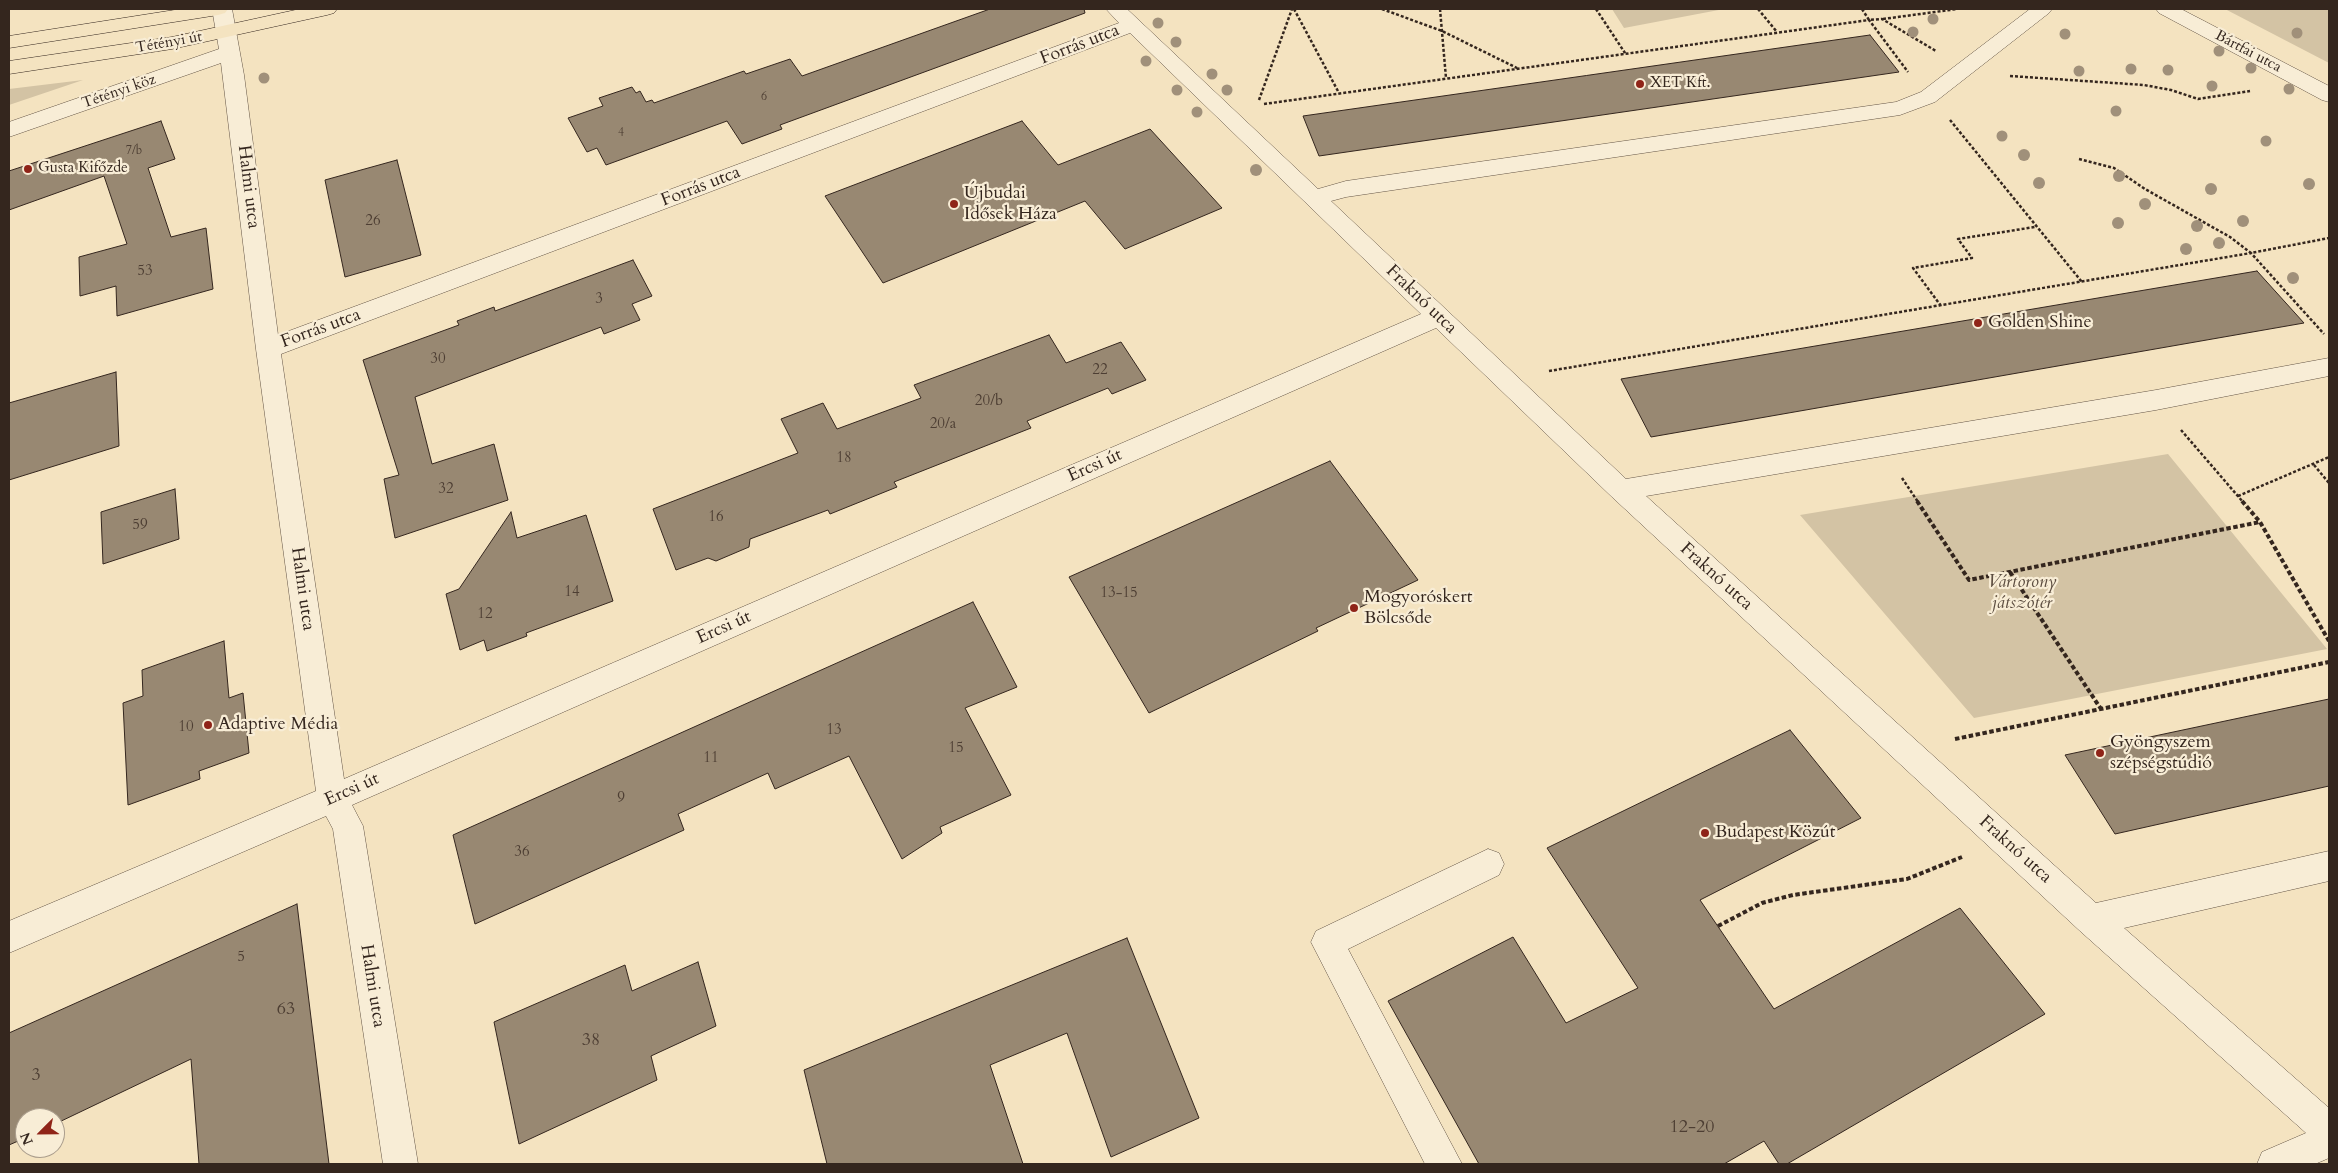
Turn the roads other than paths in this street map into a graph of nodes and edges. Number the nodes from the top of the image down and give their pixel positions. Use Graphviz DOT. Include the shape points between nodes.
graph roads {
  1 [pos="218,9"];
  2 [pos="222,9"];
  3 [pos="327,9"];
  4 [pos="2042,9"];
  5 [pos="2166,9"];
  6 [pos="1125,17"];
  7 [pos="9,42"];
  8 [pos="227,43"];
  9 [pos="9,68"];
  10 [pos="2329,95"];
  11 [pos="9,130"];
  12 [pos="1314,198"];
  13 [pos="1438,317"];
  14 [pos="268,349"];
  15 [pos="2329,367"];
  16 [pos="1621,490"];
  17 [pos="332,799"];
  18 [pos="1488,864"];
  19 [pos="2329,866"];
  20 [pos="2091,920"];
  21 [pos="9,937"];
  22 [pos="2329,1131"];
  23 [pos="2329,1141"];
  24 [pos="400,1164"];
  25 [pos="1444,1164"];
  26 [pos="2274,1164"];
  1 -- 7 [label="main road, Tétényi út"];
  2 -- 8 [label="street, Halmi utca"];
  3 -- 8 [label="main road, Tétényi út"];
  4 -- 12 [label="street" via="1928,98 1900,108 1346,189"];
  5 -- 10 [label="street, Bártfai utca"];
  6 -- 12 [label="street, Fraknó utca"];
  6 -- 14 [label="street, Forrás utca"];
  8 -- 9 [label="main road, Tétényi út" via="126,51"];
  8 -- 11 [label="street, Tétényi köz"];
  8 -- 14 [label="street, Halmi utca" via="234,74"];
  12 -- 13 [label="street, Fraknó utca"];
  13 -- 16 [label="street, Fraknó utca"];
  13 -- 17 [label="street, Ercsi út"];
  14 -- 17 [label="street, Halmi utca"];
  15 -- 16 [label="street" via="2156,400"];
  16 -- 20 [label="street, Fraknó utca"];
  17 -- 21 [label="street, Ercsi út"];
  17 -- 24 [label="street, Halmi utca" via="348,826"];
  18 -- 25 [label="street" via="1327,942"];
  19 -- 20 [label="street"];
  20 -- 22 [label="street, Fraknó utca"];
  23 -- 26 [label="street"];
}
